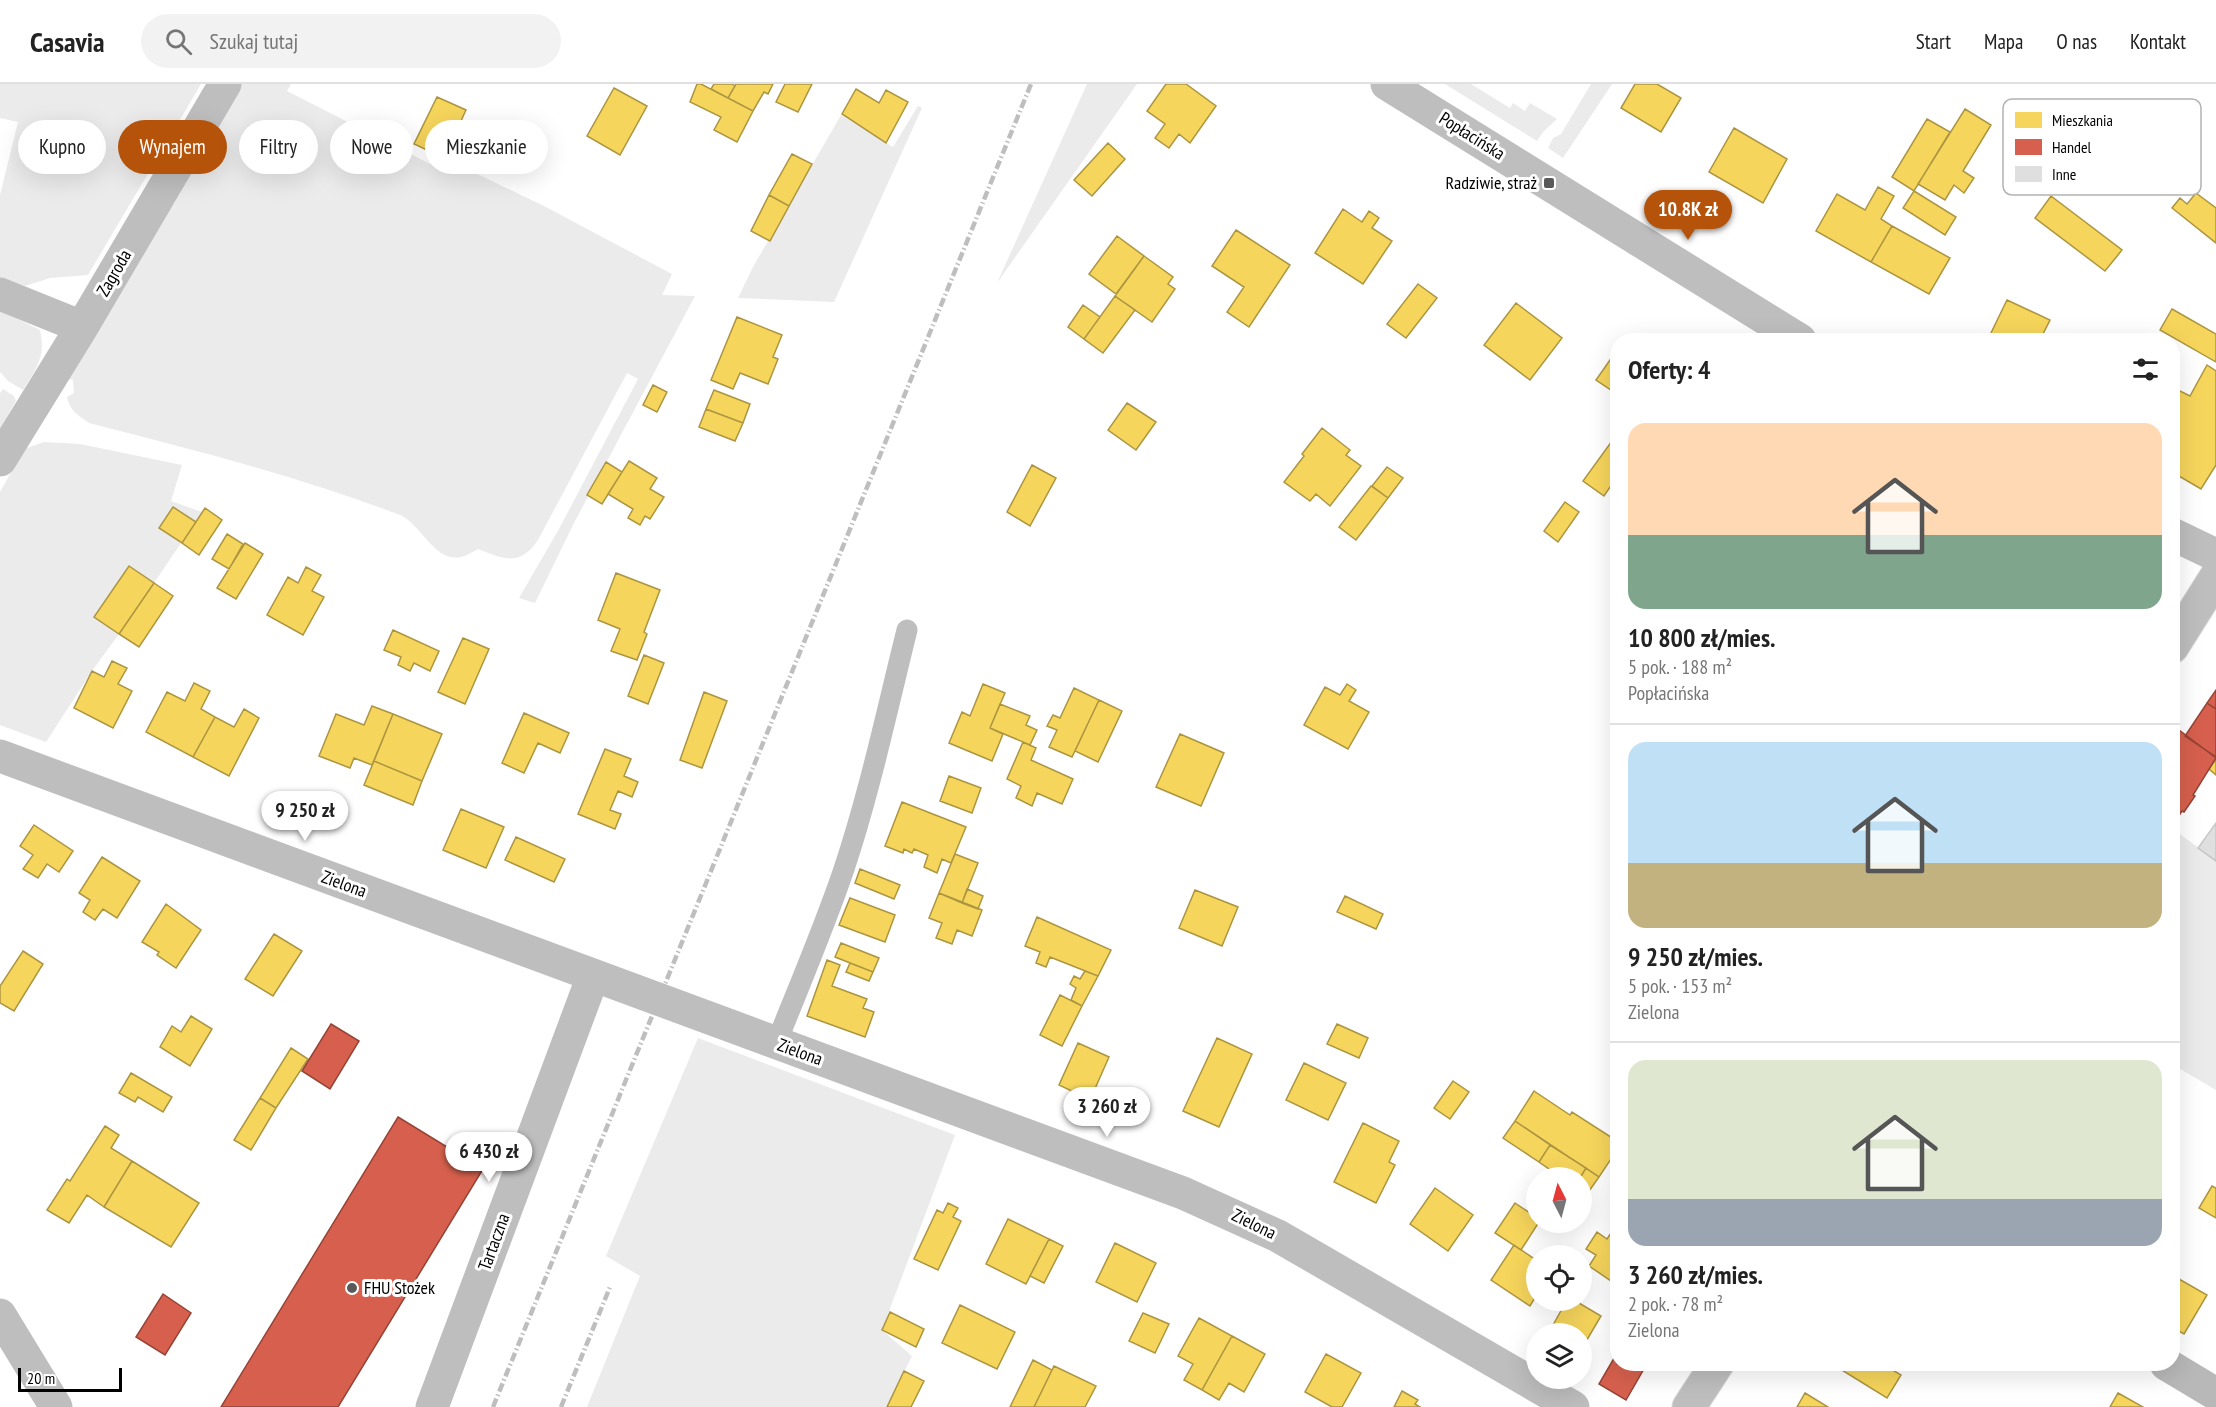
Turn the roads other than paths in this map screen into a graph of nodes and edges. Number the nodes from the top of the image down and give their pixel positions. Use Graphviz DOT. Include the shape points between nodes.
graph roads {
  1 [pos="225,84"];
  2 [pos="1387,84"];
  3 [pos="0,294"];
  4 [pos="82,327"];
  5 [pos="1789,333"];
  6 [pos="0,460"];
  7 [pos="2180,538"];
  8 [pos="2216,555"];
  9 [pos="2216,577"];
  10 [pos="907,630"];
  11 [pos="2180,634"];
  12 [pos="0,756"];
  13 [pos="593,976"];
  14 [pos="776,1044"];
  15 [pos="0,1315"];
  16 [pos="1712,1371"];
  17 [pos="2178,1371"];
  18 [pos="2216,1394"];
  19 [pos="56,1407"];
  20 [pos="432,1407"];
  21 [pos="1573,1407"];
  22 [pos="1689,1407"];
  1 -- 4 [label="street, Zagroda"];
  2 -- 5 [label="street, Popłacińska"];
  3 -- 4 [label="street"];
  4 -- 6 [label="street, Zagroda"];
  7 -- 8 [label="street"];
  9 -- 11 [label="street"];
  10 -- 14 [label="lane" via="844,868"];
  12 -- 13 [label="street, Zielona"];
  13 -- 14 [label="street, Zielona"];
  13 -- 20 [label="street, Tartaczna"];
  14 -- 21 [label="street, Zielona" via="1232,1213"];
  15 -- 19 [label="street"];
  16 -- 22 [label="street"];
  17 -- 18 [label="main road"];
}
